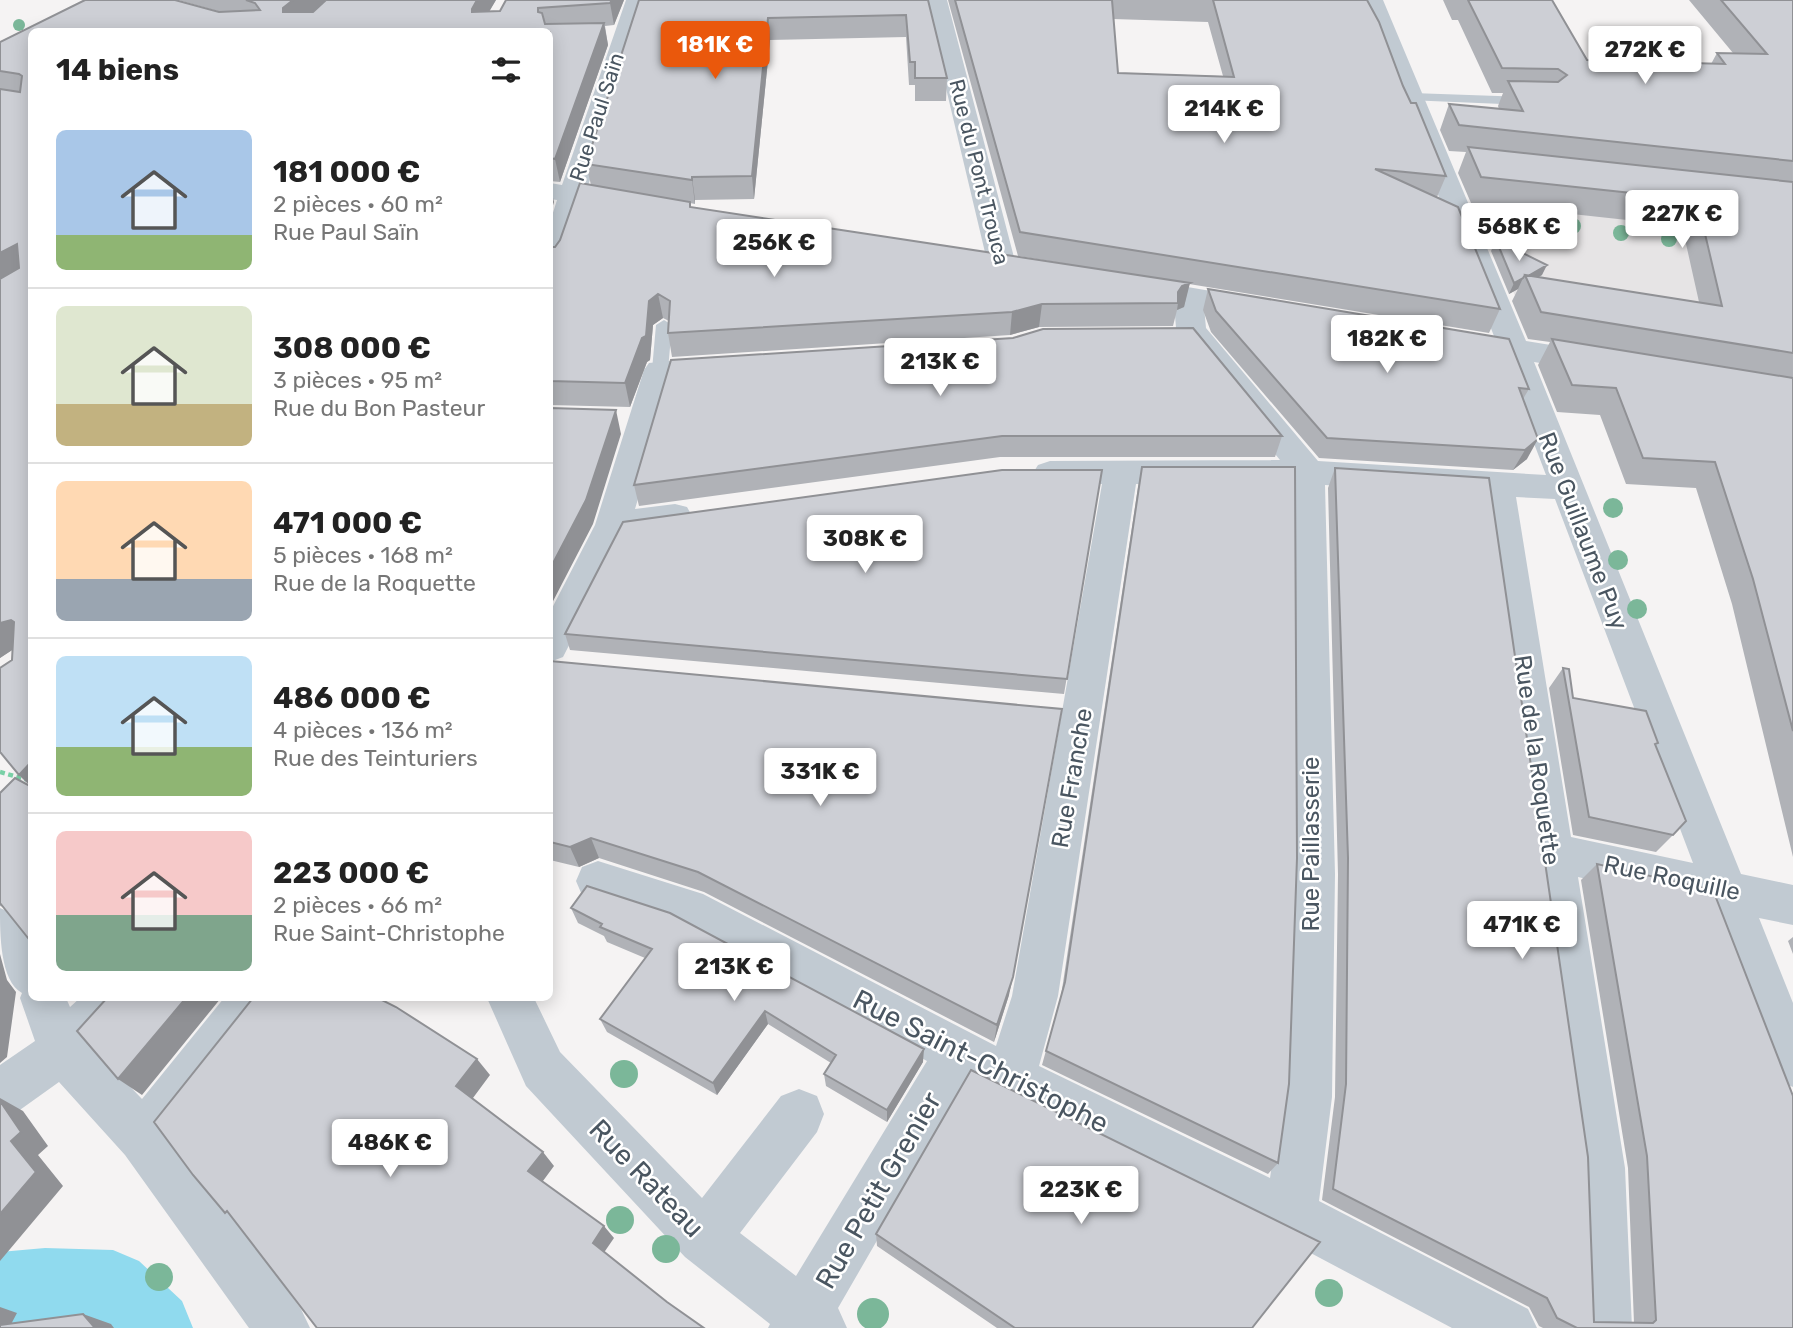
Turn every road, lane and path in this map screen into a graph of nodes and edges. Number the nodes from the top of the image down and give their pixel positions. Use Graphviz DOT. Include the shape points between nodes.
graph roads {
  1 [pos="637,0"];
  2 [pos="936,0"];
  3 [pos="1372,0"];
  4 [pos="1412,97"];
  5 [pos="1547,101"];
  6 [pos="560,193"];
  7 [pos="653,208"];
  8 [pos="553,241"];
  9 [pos="967,259"];
  10 [pos="1108,283"];
  11 [pos="1188,296"];
  12 [pos="1283,311"];
  13 [pos="664,325"];
  14 [pos="1433,336"];
  15 [pos="1513,349"];
  16 [pos="755,363"];
  17 [pos="1617,366"];
  18 [pos="660,370"];
  19 [pos="1308,472"];
  20 [pos="1013,473"];
  21 [pos="1120,475"];
  22 [pos="1497,485"];
  23 [pos="1566,488"];
  24 [pos="709,512"];
  25 [pos="613,525"];
  26 [pos="559,661"];
  27 [pos="1042,711"];
  28 [pos="1083,715"];
  29 [pos="0,772"];
  30 [pos="28,780"];
  31 [pos="1550,852"];
  32 [pos="598,881"];
  33 [pos="1724,890"];
  34 [pos="1793,905"];
  35 [pos="0,929"];
  36 [pos="28,969"];
  37 [pos="44,1001"];
  38 [pos="108,1001"];
  39 [pos="251,1001"];
  40 [pos="511,1001"];
  41 [pos="62,1051"];
  42 [pos="959,1053"];
  43 [pos="1793,1063"];
  44 [pos="1011,1078"];
  45 [pos="0,1095"];
  46 [pos="799,1114"];
  47 [pos="143,1137"];
  48 [pos="1291,1215"];
  49 [pos="704,1238"];
  50 [pos="806,1324"];
  51 [pos="282,1328"];
  52 [pos="1510,1328"];
  53 [pos="1604,1328"];
  1 -- 6 [label="street, Rue Paul Saïn" via="611,36"];
  2 -- 9 [label="street, Rue du Pont Trouca" via="1016,267"];
  3 -- 4 [label="street, Rue Guillaume Puy"];
  4 -- 5 [label="lane"];
  4 -- 15 [label="street, Rue Guillaume Puy" via="1449,162"];
  6 -- 7 [label="street"];
  6 -- 8 [label="street, Rue Paul Saïn"];
  10 -- 11 [label="street"];
  11 -- 12 [label="street"];
  11 -- 19 [label="street" via="1191,328 1184,338"];
  13 -- 18 [label="lane"];
  14 -- 15 [label="street"];
  15 -- 17 [label="street"];
  15 -- 23 [label="street, Rue Guillaume Puy"];
  16 -- 18 [label="street"];
  18 -- 25 [label="street" via="632,421"];
  19 -- 21 [label="street"];
  19 -- 22 [label="street"];
  19 -- 48 [label="street, Rue Paillasserie" via="1313,874 1307,1097"];
  20 -- 21 [label="street"];
  21 -- 28 [label="street, Rue Franche"];
  22 -- 23 [label="street"];
  22 -- 31 [label="street, Rue de la Roquette"];
  23 -- 33 [label="street, Rue Guillaume Puy"];
  24 -- 25 [label="street"];
  25 -- 26 [label="street"];
  27 -- 28 [label="street"];
  28 -- 44 [label="street, Rue Franche" via="1035,996"];
  29 -- 30 [label="path"];
  31 -- 33 [label="street, Rue Roquille"];
  31 -- 53 [label="street, Rue de la Roquette" via="1599,1168"];
  32 -- 42 [label="street, Rue Saint-Christophe" via="687,908"];
  33 -- 34 [label="street, Rue Roquille"];
  33 -- 43 [label="street, Rue Guillaume Puy"];
  35 -- 36 [label="street"];
  37 -- 41 [label="street"];
  38 -- 41 [label="street"];
  39 -- 47 [label="street"];
  40 -- 49 [label="street, Rue Rateau" via="543,1069"];
  41 -- 45 [label="street"];
  41 -- 47 [label="street"];
  42 -- 44 [label="street, Rue Saint-Christophe"];
  42 -- 50 [label="street, Rue Petit Grenier"];
  44 -- 48 [label="street, Rue Saint-Christophe"];
  46 -- 49 [label="street"];
  47 -- 51 [label="street"];
  48 -- 52 [label="street, Rue Saint-Christophe"];
  49 -- 50 [label="street, Rue Rateau"];
}
